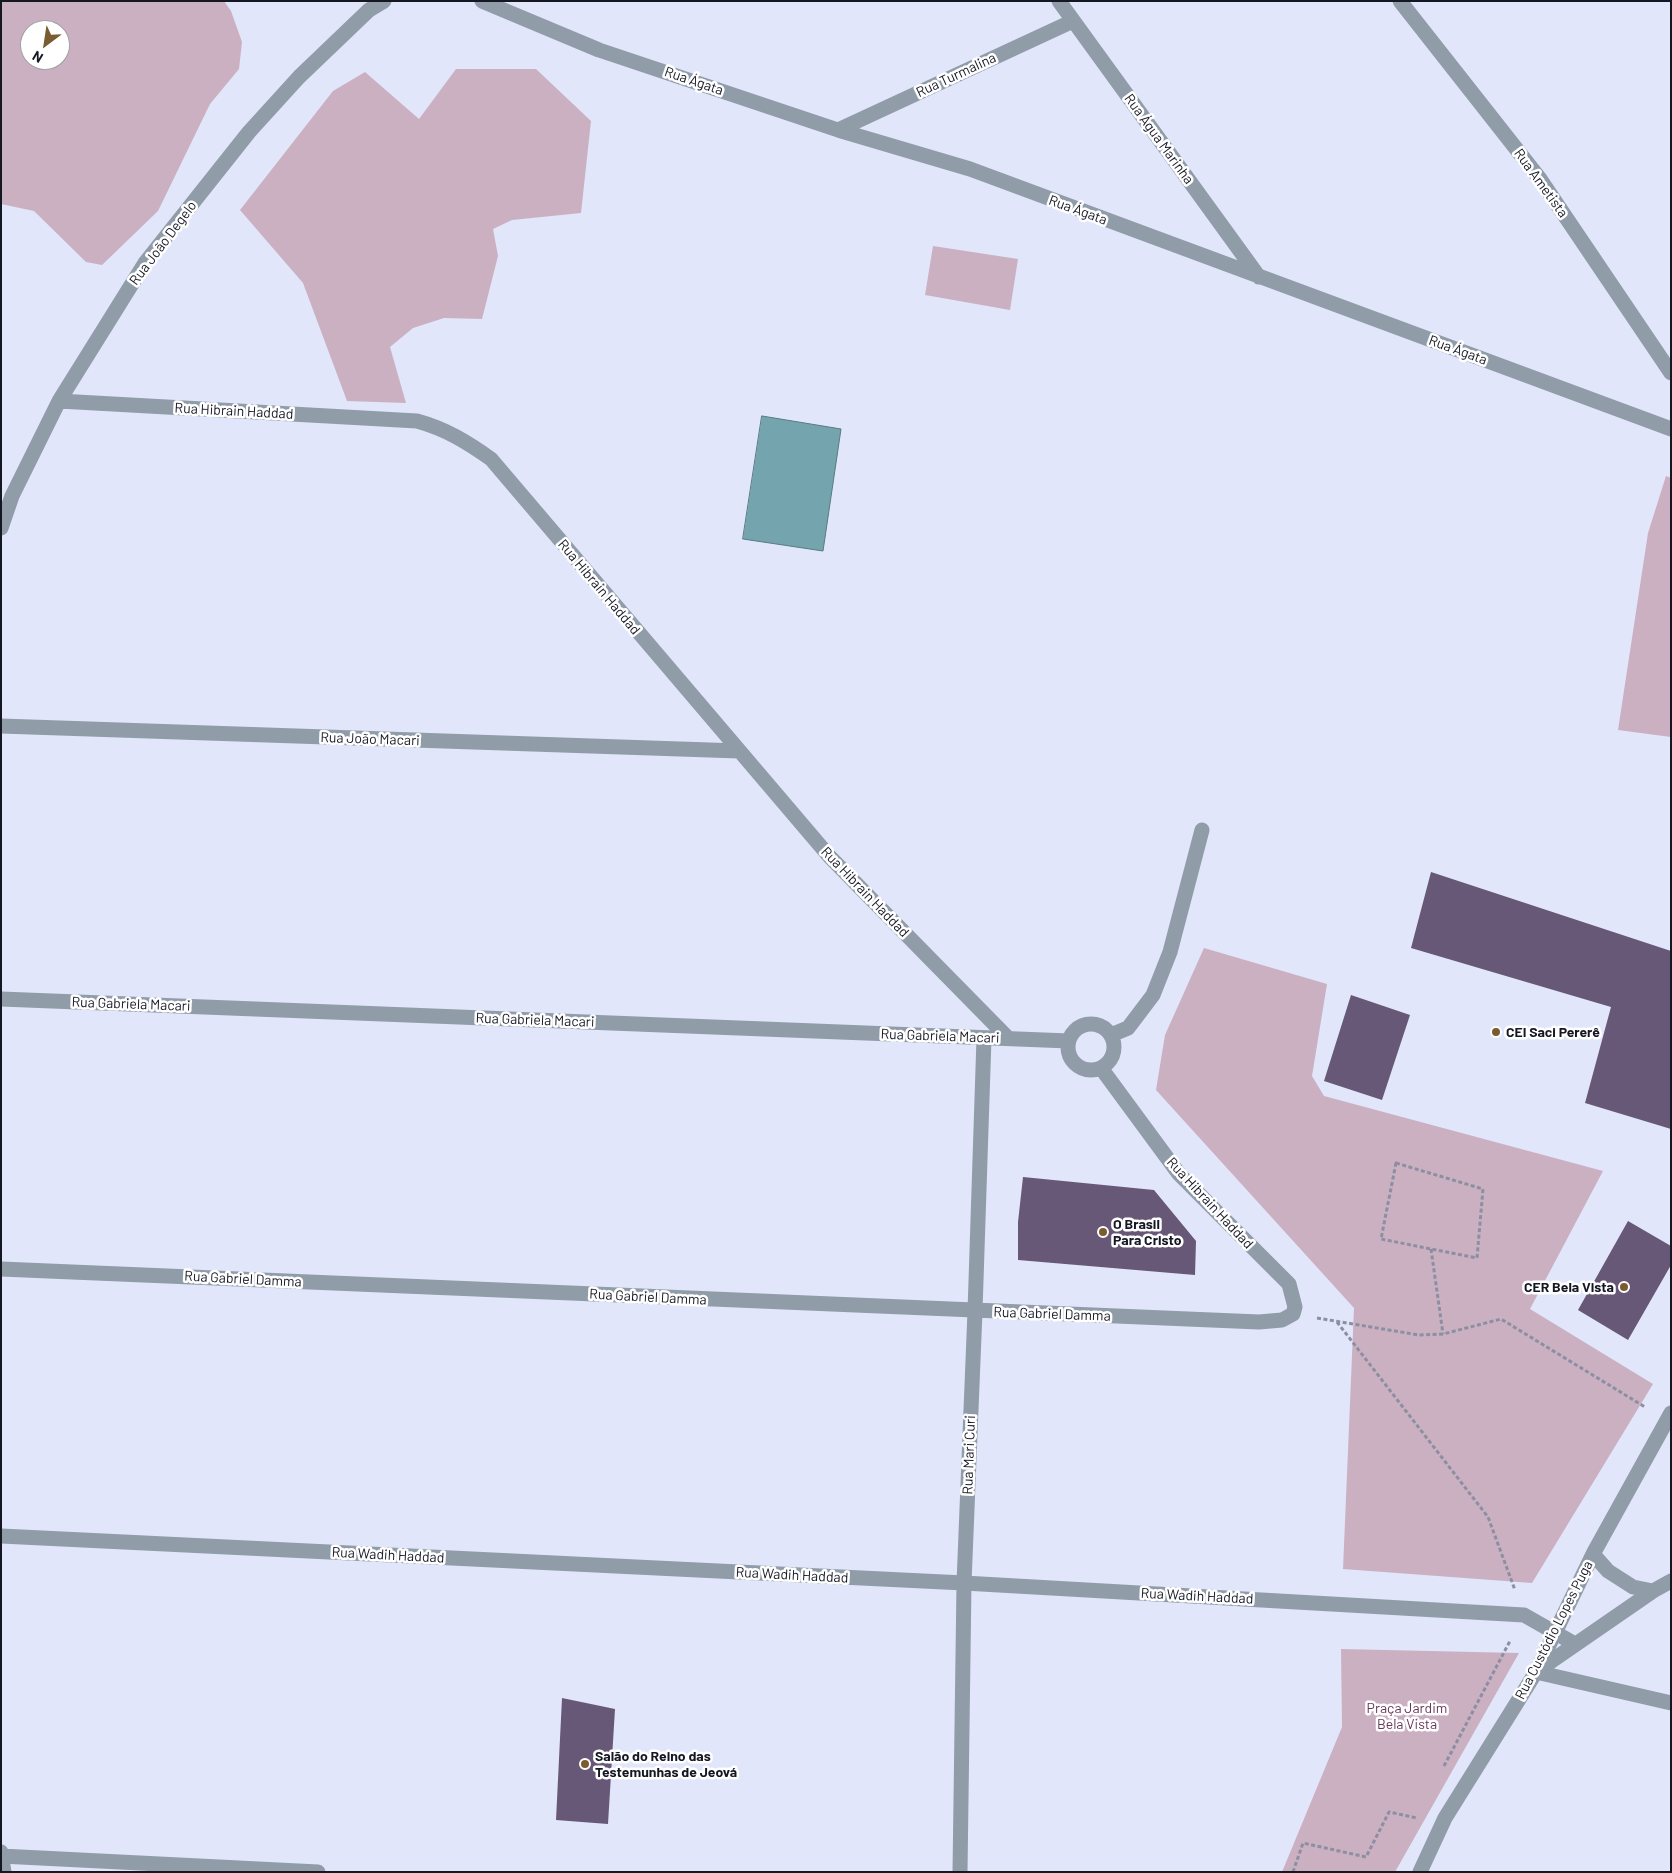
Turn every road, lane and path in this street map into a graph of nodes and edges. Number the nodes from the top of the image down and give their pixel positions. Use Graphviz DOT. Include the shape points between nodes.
graph roads {
  1 [pos="384,1"];
  2 [pos="482,1"];
  3 [pos="1058,1"];
  4 [pos="1400,1"];
  5 [pos="1073,21"];
  6 [pos="838,130"];
  7 [pos="1259,277"];
  8 [pos="1671,373"];
  9 [pos="59,400"];
  10 [pos="1671,429"];
  11 [pos="1,528"];
  12 [pos="1,726"];
  13 [pos="738,751"];
  14 [pos="1202,830"];
  15 [pos="1,998"];
  16 [pos="1111,1035"];
  17 [pos="984,1038"];
  18 [pos="1008,1038"];
  19 [pos="1069,1041"];
  20 [pos="1101,1068"];
  21 [pos="1431,1250"];
  22 [pos="1,1269"];
  23 [pos="976,1311"];
  24 [pos="1293,1314"];
  25 [pos="1337,1322"];
  26 [pos="1443,1334"];
  27 [pos="1669,1416"];
  28 [pos="1,1536"];
  29 [pos="1593,1554"];
  30 [pos="1671,1581"];
  31 [pos="964,1583"];
  32 [pos="1653,1591"];
  33 [pos="1524,1615"];
  34 [pos="1555,1632"];
  35 [pos="1575,1644"];
  36 [pos="1536,1672"];
  37 [pos="1671,1704"];
  38 [pos="1440,1774"];
  39 [pos="1445,1818"];
  40 [pos="1,1852"];
  41 [pos="2,1856"];
  42 [pos="4,1872"];
  43 [pos="318,1872"];
  44 [pos="960,1872"];
  45 [pos="1293,1872"];
  46 [pos="1420,1872"];
  1 -- 9 [label="street, Rua João Degelo" via="368,10 306,70 249,132 145,263"];
  2 -- 6 [label="street, Rua Ágata" via="599,50"];
  3 -- 5 [label="street, Rua Água Marinha"];
  4 -- 8 [label="street, Rua Ametista" via="1540,179"];
  5 -- 6 [label="street, Rua Turmalina"];
  5 -- 7 [label="street, Rua Água Marinha"];
  6 -- 7 [label="street, Rua Ágata" via="970,169"];
  7 -- 10 [label="street, Rua Ágata"];
  9 -- 11 [label="street, Rua João Degelo" via="12,496"];
  9 -- 13 [label="street, Rua Hibrain Haddad" via="416,421 439,427 491,459"];
  12 -- 13 [label="street, Rua João Macari"];
  13 -- 18 [label="street, Rua Hibrain Haddad" via="829,856"];
  14 -- 16 [label="street" via="1170,952 1153,994 1128,1028"];
  15 -- 17 [label="street, Rua Gabriela Macari"];
  16 -- 19 [label="street" via="1099,1026 1084,1025"];
  16 -- 20 [label="street" via="1114,1042 1112,1057"];
  17 -- 18 [label="street, Rua Gabriela Macari"];
  17 -- 23 [label="street, Rua Mari Curi"];
  18 -- 19 [label="street, Rua Gabriela Macari"];
  19 -- 20 [label="street" via="1070,1056 1080,1067"];
  20 -- 24 [label="street, Rua Hibrain Haddad" via="1179,1174 1288,1284 1295,1306"];
  21 -- 21 [label="path" via="1381,1239 1396,1164 1483,1188 1477,1258"];
  21 -- 26 [label="path"];
  22 -- 23 [label="street, Rua Gabriel Damma"];
  23 -- 24 [label="street, Rua Gabriel Damma" via="1259,1322 1282,1320"];
  23 -- 31 [label="street, Rua Mari Curi"];
  24 -- 25 [label="path"];
  25 -- 26 [label="path" via="1419,1335"];
  25 -- 33 [label="path" via="1488,1517"];
  26 -- 27 [label="path" via="1501,1319"];
  27 -- 29 [label="street, Rua Custódio Lopes Puga"];
  28 -- 31 [label="street, Rua Wadih Haddad"];
  29 -- 32 [label="street" via="1608,1571 1633,1587"];
  29 -- 34 [label="street, Rua Custódio Lopes Puga"];
  30 -- 32 [label="street"];
  31 -- 33 [label="street, Rua Wadih Haddad"];
  31 -- 44 [label="street, Rua Mari Curi"];
  32 -- 35 [label="street"];
  33 -- 34 [label="street, Rua Wadih Haddad"];
  33 -- 38 [label="path"];
  34 -- 35 [label="street, Rua Wadih Haddad"];
  34 -- 36 [label="street, Rua Custódio Lopes Puga"];
  35 -- 36 [label="street"];
  36 -- 37 [label="street"];
  36 -- 39 [label="street, Rua Custódio Lopes Puga"];
  39 -- 45 [label="path" via="1417,1818 1389,1812 1366,1857 1303,1843"];
  39 -- 46 [label="street, Rua Custódio Lopes Puga"];
  40 -- 41 [label="street"];
  41 -- 42 [label="street"];
  41 -- 43 [label="street"];
}
